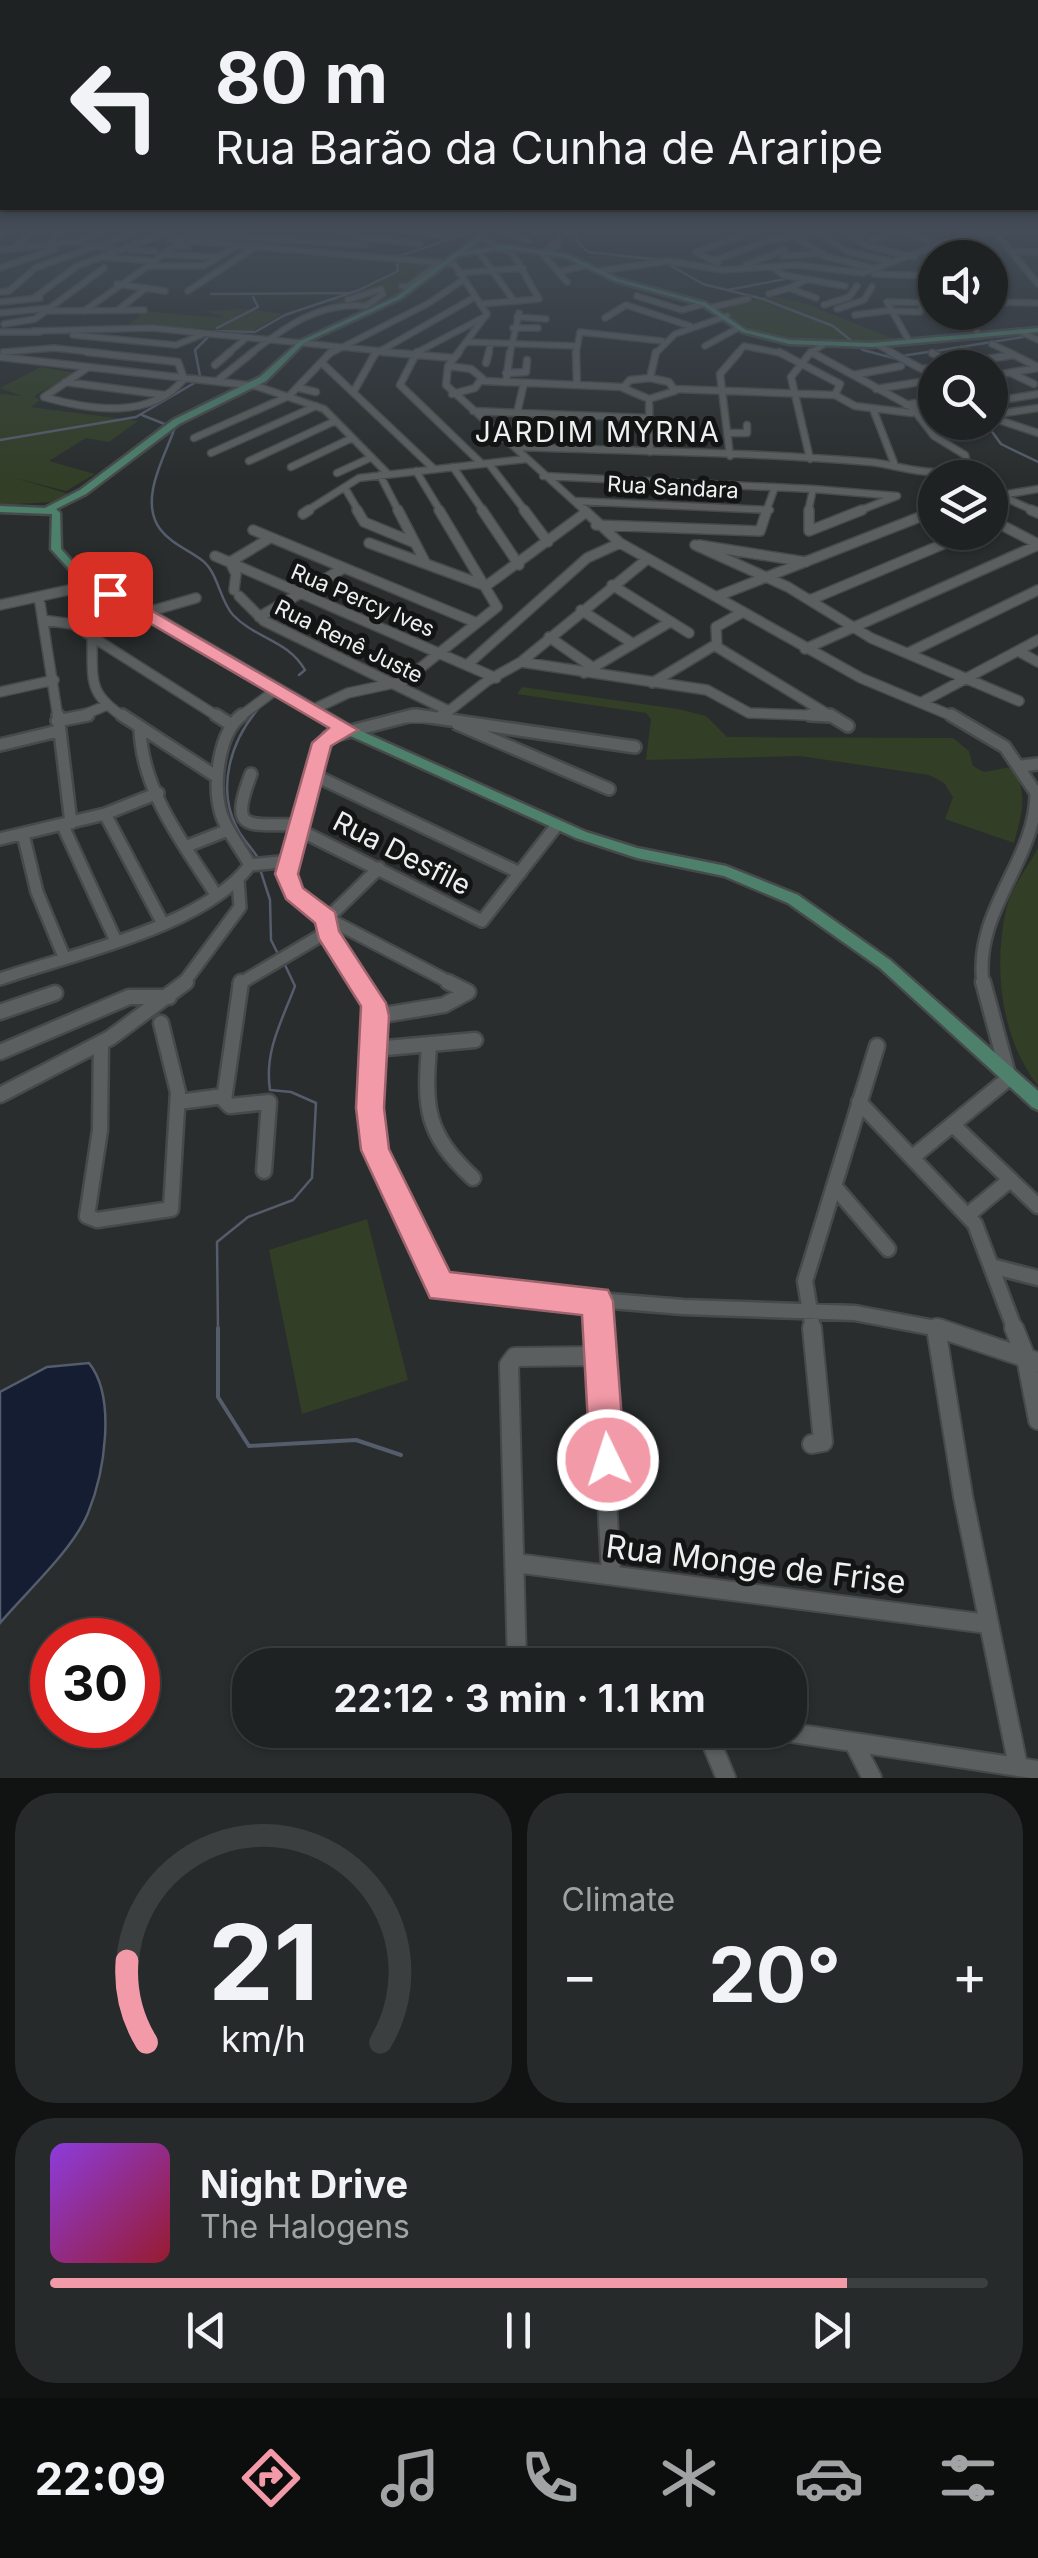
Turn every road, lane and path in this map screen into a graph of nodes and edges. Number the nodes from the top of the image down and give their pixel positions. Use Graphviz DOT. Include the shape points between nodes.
graph roads {
  1 [pos="42,314"];
  2 [pos="64,314"];
  3 [pos="85,314"];
  4 [pos="113,314"];
  5 [pos="320,314"];
  6 [pos="364,314"];
  7 [pos="408,314"];
  8 [pos="452,314"];
  9 [pos="613,314"];
  10 [pos="653,314"];
  11 [pos="720,314"];
  12 [pos="864,314"];
  13 [pos="894,314"];
  14 [pos="854,315"];
  15 [pos="486,316"];
  16 [pos="546,318"];
  17 [pos="726,318"];
  18 [pos="606,319"];
  19 [pos="468,325"];
  20 [pos="690,326"];
  21 [pos="480,327"];
  22 [pos="104,328"];
  23 [pos="132,328"];
  24 [pos="512,328"];
  25 [pos="538,328"];
  26 [pos="738,328"];
  27 [pos="0,329"];
  28 [pos="77,329"];
  29 [pos="1038,330"];
  30 [pos="596,331"];
  31 [pos="1018,331"];
  32 [pos="976,332"];
  33 [pos="47,335"];
  34 [pos="203,336"];
  35 [pos="118,339"];
  36 [pos="244,340"];
  37 [pos="1038,340"];
  38 [pos="662,341"];
  39 [pos="909,341"];
  40 [pos="262,342"];
  41 [pos="467,342"];
  42 [pos="491,343"];
  43 [pos="510,344"];
  44 [pos="992,344"];
  45 [pos="0,345"];
  46 [pos="171,345"];
  47 [pos="878,345"];
  48 [pos="297,346"];
  49 [pos="576,346"];
  50 [pos="705,346"];
  51 [pos="962,348"];
  52 [pos="334,349"];
  53 [pos="811,349"];
  54 [pos="966,350"];
  55 [pos="376,352"];
  56 [pos="0,355"];
  57 [pos="414,355"];
  58 [pos="1013,355"];
  59 [pos="1008,356"];
  60 [pos="152,358"];
  61 [pos="528,360"];
  62 [pos="322,362"];
  63 [pos="451,362"];
  64 [pos="486,363"];
  65 [pos="803,363"];
  66 [pos="215,364"];
  67 [pos="902,366"];
  68 [pos="918,366"];
  69 [pos="87,368"];
  70 [pos="1038,368"];
  71 [pos="506,372"];
  72 [pos="130,373"];
  73 [pos="1011,373"];
  74 [pos="1008,374"];
  75 [pos="853,376"];
  76 [pos="650,378"];
  77 [pos="184,379"];
  78 [pos="217,381"];
  79 [pos="482,381"];
  80 [pos="65,382"];
  81 [pos="506,382"];
  82 [pos="918,382"];
  83 [pos="524,383"];
  84 [pos="1034,384"];
  85 [pos="577,385"];
  86 [pos="253,386"];
  87 [pos="623,387"];
  88 [pos="299,388"];
  89 [pos="675,389"];
  90 [pos="723,390"];
  91 [pos="876,390"];
  92 [pos="354,391"];
  93 [pos="316,392"];
  94 [pos="794,393"];
  95 [pos="452,394"];
  96 [pos="1038,394"];
  97 [pos="165,395"];
  98 [pos="835,395"];
  99 [pos="289,396"];
  100 [pos="649,398"];
  101 [pos="1008,399"];
  102 [pos="845,402"];
  103 [pos="918,403"];
  104 [pos="906,405"];
  105 [pos="316,406"];
  106 [pos="1038,408"];
  107 [pos="873,409"];
  108 [pos="471,411"];
  109 [pos="517,412"];
  110 [pos="918,412"];
  111 [pos="918,413"];
  112 [pos="1008,413"];
  113 [pos="850,416"];
  114 [pos="649,418"];
  115 [pos="335,420"];
  116 [pos="1008,422"];
  117 [pos="747,425"];
  118 [pos="728,433"];
  119 [pos="1038,433"];
  120 [pos="194,438"];
  121 [pos="352,438"];
  122 [pos="940,440"];
  123 [pos="515,447"];
  124 [pos="650,452"];
  125 [pos="211,453"];
  126 [pos="730,456"];
  127 [pos="370,458"];
  128 [pos="526,459"];
  129 [pos="810,459"];
  130 [pos="966,460"];
  131 [pos="248,461"];
  132 [pos="486,464"];
  133 [pos="894,464"];
  134 [pos="291,466"];
  135 [pos="453,468"];
  136 [pos="434,469"];
  137 [pos="918,469"];
  138 [pos="416,472"];
  139 [pos="338,474"];
  140 [pos="384,475"];
  141 [pos="543,476"];
  142 [pos="776,487"];
  143 [pos="345,488"];
  144 [pos="1038,488"];
  145 [pos="814,489"];
  146 [pos="849,490"];
  147 [pos="1008,494"];
  148 [pos="574,500"];
  149 [pos="1008,501"];
  150 [pos="0,509"];
  151 [pos="770,510"];
  152 [pos="50,512"];
  153 [pos="585,513"];
  154 [pos="303,514"];
  155 [pos="1038,514"];
  156 [pos="853,515"];
  157 [pos="918,518"];
  158 [pos="596,525"];
  159 [pos="253,530"];
  160 [pos="1008,530"];
  161 [pos="270,538"];
  162 [pos="368,542"];
  163 [pos="415,542"];
  164 [pos="548,542"];
  165 [pos="620,543"];
  166 [pos="1038,544"];
  167 [pos="929,550"];
  168 [pos="215,556"];
  169 [pos="646,560"];
  170 [pos="230,562"];
  171 [pos="425,562"];
  172 [pos="806,562"];
  173 [pos="519,565"];
  174 [pos="344,568"];
  175 [pos="767,578"];
  176 [pos="96,584"];
  177 [pos="486,586"];
  178 [pos="612,586"];
  179 [pos="1038,590"];
  180 [pos="304,593"];
  181 [pos="718,596"];
  182 [pos="39,597"];
  183 [pos="196,598"];
  184 [pos="810,600"];
  185 [pos="0,605"];
  186 [pos="581,610"];
  187 [pos="743,612"];
  188 [pos="144,614"];
  189 [pos="259,617"];
  190 [pos="43,620"];
  191 [pos="670,622"];
  192 [pos="478,623"];
  193 [pos="852,628"];
  194 [pos="689,633"];
  195 [pos="548,637"];
  196 [pos="92,638"];
  197 [pos="1038,640"];
  198 [pos="632,643"];
  199 [pos="715,645"];
  200 [pos="805,649"];
  201 [pos="1018,651"];
  202 [pos="441,653"];
  203 [pos="908,653"];
  204 [pos="522,662"];
  205 [pos="1038,662"];
  206 [pos="467,665"];
  207 [pos="588,670"];
  208 [pos="496,678"];
  209 [pos="966,678"];
  210 [pos="54,680"];
  211 [pos="652,683"];
  212 [pos="398,684"];
  213 [pos="277,689"];
  214 [pos="0,692"];
  215 [pos="1019,701"];
  216 [pos="922,702"];
  217 [pos="104,706"];
  218 [pos="312,710"];
  219 [pos="446,716"];
  220 [pos="830,716"];
  221 [pos="230,724"];
  222 [pos="58,726"];
  223 [pos="848,726"];
  224 [pos="140,729"];
  225 [pos="348,730"];
  226 [pos="0,745"];
  227 [pos="636,747"];
  228 [pos="1038,764"];
  229 [pos="1022,766"];
  230 [pos="250,774"];
  231 [pos="316,776"];
  232 [pos="217,777"];
  233 [pos="609,790"];
  234 [pos="158,794"];
  235 [pos="105,814"];
  236 [pos="1035,820"];
  237 [pos="67,824"];
  238 [pos="557,825"];
  239 [pos="300,828"];
  240 [pos="228,830"];
  241 [pos="23,834"];
  242 [pos="0,838"];
  243 [pos="185,847"];
  244 [pos="290,861"];
  245 [pos="250,865"];
  246 [pos="379,868"];
  247 [pos="520,873"];
  248 [pos="238,881"];
  249 [pos="215,893"];
  250 [pos="482,921"];
  251 [pos="164,924"];
  252 [pos="327,926"];
  253 [pos="116,942"];
  254 [pos="64,958"];
  255 [pos="0,979"];
  256 [pos="55,992"];
  257 [pos="169,996"];
  258 [pos="0,1012"];
  259 [pos="376,1016"];
  260 [pos="161,1022"];
  261 [pos="475,1040"];
  262 [pos="101,1043"];
  263 [pos="877,1046"];
  264 [pos="429,1047"];
  265 [pos="375,1050"];
  266 [pos="0,1052"];
  267 [pos="1009,1078"];
  268 [pos="0,1095"];
  269 [pos="224,1096"];
  270 [pos="179,1102"];
  271 [pos="859,1102"];
  272 [pos="1038,1102"];
  273 [pos="954,1126"];
  274 [pos="914,1156"];
  275 [pos="264,1171"];
  276 [pos="473,1178"];
  277 [pos="1010,1180"];
  278 [pos="834,1186"];
  279 [pos="1038,1206"];
  280 [pos="969,1214"];
  281 [pos="888,1249"];
  282 [pos="995,1267"];
  283 [pos="1038,1278"];
  284 [pos="597,1301"];
  285 [pos="807,1311"];
  286 [pos="936,1327"];
  287 [pos="600,1356"];
  288 [pos="1032,1360"];
  289 [pos="1038,1420"];
  290 [pos="812,1444"];
  291 [pos="515,1563"];
  292 [pos="611,1575"];
  293 [pos="988,1624"];
  294 [pos="517,1648"];
  295 [pos="807,1735"];
  296 [pos="854,1743"];
  297 [pos="714,1748"];
  298 [pos="1028,1768"];
  299 [pos="726,1778"];
  300 [pos="872,1778"];
  1 -- 27 [label="street"];
  2 -- 33 [label="street"];
  3 -- 28 [label="street"];
  4 -- 22 [label="street"];
  5 -- 40 [label="street"];
  6 -- 48 [label="main road"];
  7 -- 52 [label="street"];
  8 -- 55 [label="street"];
  9 -- 18 [label="street"];
  10 -- 20 [label="street"];
  11 -- 17 [label="main road"];
  12 -- 14 [label="street"];
  13 -- 39 [label="street"];
  15 -- 19 [label="street"];
  15 -- 21 [label="street"];
  16 -- 24 [label="street" via="518,315"];
  17 -- 20 [label="street"];
  17 -- 26 [label="main road"];
  18 -- 30 [label="street"];
  19 -- 21 [label="street"];
  19 -- 57 [label="street"];
  20 -- 38 [label="street"];
  21 -- 41 [label="street"];
  22 -- 23 [label="street"];
  22 -- 28 [label="street"];
  23 -- 34 [label="street"];
  23 -- 35 [label="street"];
  24 -- 25 [label="street"];
  24 -- 43 [label="street"];
  26 -- 50 [label="street"];
  26 -- 53 [label="main road"];
  27 -- 33 [label="street"];
  28 -- 33 [label="street"];
  29 -- 31 [label="main road"];
  30 -- 38 [label="street"];
  30 -- 49 [label="street" via="580,332"];
  31 -- 32 [label="main road"];
  31 -- 37 [label="street"];
  32 -- 39 [label="main road"];
  33 -- 35 [label="street"];
  33 -- 45 [label="street"];
  33 -- 56 [label="street"];
  33 -- 60 [label="street"];
  34 -- 36 [label="street"];
  34 -- 46 [label="street"];
  35 -- 46 [label="street"];
  36 -- 40 [label="street"];
  36 -- 66 [label="street"];
  38 -- 76 [label="street" via="650,358"];
  39 -- 47 [label="main road"];
  40 -- 48 [label="street"];
  40 -- 78 [label="street"];
  41 -- 42 [label="street"];
  41 -- 63 [label="street"];
  42 -- 43 [label="street"];
  42 -- 64 [label="street"];
  43 -- 49 [label="street"];
  43 -- 71 [label="street"];
  44 -- 58 [label="street"];
  46 -- 60 [label="street"];
  47 -- 53 [label="main road"];
  47 -- 68 [label="street"];
  48 -- 52 [label="street"];
  48 -- 86 [label="main road"];
  49 -- 85 [label="street"];
  51 -- 54 [label="street"];
  52 -- 55 [label="street"];
  52 -- 62 [label="street"];
  53 -- 65 [label="street"];
  53 -- 75 [label="street"];
  55 -- 57 [label="street"];
  55 -- 92 [label="street"];
  56 -- 69 [label="street"];
  57 -- 63 [label="street"];
  57 -- 132 [label="street" via="401,389"];
  58 -- 59 [label="street"];
  58 -- 70 [label="street"];
  60 -- 72 [label="street"];
  60 -- 77 [label="street" via="178,362"];
  61 -- 71 [label="street" via="526,372"];
  62 -- 88 [label="street"];
  62 -- 92 [label="street"];
  63 -- 79 [label="street"];
  63 -- 95 [label="street" via="446,385"];
  65 -- 90 [label="street" via="747,346 722,368"];
  65 -- 94 [label="street" via="791,374"];
  65 -- 98 [label="street" via="840,384"];
  67 -- 75 [label="street"];
  69 -- 72 [label="street"];
  69 -- 80 [label="street"];
  70 -- 73 [label="street"];
  71 -- 81 [label="street"];
  72 -- 77 [label="street"];
  73 -- 74 [label="street"];
  73 -- 84 [label="street"];
  75 -- 91 [label="street"];
  76 -- 87 [label="street"];
  76 -- 89 [label="street"];
  77 -- 78 [label="street"];
  77 -- 97 [label="street"];
  78 -- 86 [label="street"];
  79 -- 81 [label="street"];
  79 -- 95 [label="street"];
  80 -- 97 [label="street"];
  80 -- 97 [label="street" via="44,396 130,410"];
  81 -- 83 [label="street"];
  82 -- 91 [label="street"];
  83 -- 85 [label="street"];
  83 -- 109 [label="street"];
  85 -- 87 [label="street"];
  86 -- 99 [label="street"];
  86 -- 152 [label="main road" via="169,426"];
  87 -- 100 [label="street"];
  88 -- 93 [label="street"];
  88 -- 99 [label="street"];
  89 -- 90 [label="street"];
  89 -- 100 [label="street"];
  90 -- 94 [label="street"];
  90 -- 118 [label="street"];
  91 -- 104 [label="street"];
  92 -- 136 [label="street"];
  94 -- 98 [label="street"];
  94 -- 129 [label="street"];
  95 -- 108 [label="street"];
  96 -- 101 [label="street"];
  98 -- 102 [label="street"];
  99 -- 105 [label="street"];
  99 -- 120 [label="street"];
  100 -- 114 [label="street"];
  102 -- 107 [label="street"];
  102 -- 113 [label="street"];
  103 -- 104 [label="street"];
  104 -- 110 [label="street"];
  105 -- 115 [label="street"];
  105 -- 125 [label="street"];
  106 -- 112 [label="street"];
  107 -- 111 [label="street"];
  107 -- 133 [label="street"];
  108 -- 109 [label="street"];
  108 -- 123 [label="street"];
  109 -- 114 [label="street"];
  114 -- 124 [label="street"];
  115 -- 121 [label="street"];
  115 -- 131 [label="street"];
  116 -- 119 [label="street"];
  117 -- 118 [label="street" via="746,434"];
  118 -- 126 [label="street"];
  121 -- 127 [label="street"];
  121 -- 134 [label="street"];
  122 -- 130 [label="street"];
  123 -- 124 [label="street"];
  123 -- 128 [label="street"];
  124 -- 126 [label="street"];
  126 -- 129 [label="street"];
  127 -- 139 [label="street"];
  127 -- 140 [label="street"];
  128 -- 132 [label="street"];
  128 -- 141 [label="street"];
  129 -- 133 [label="street"];
  132 -- 135 [label="street"];
  132 -- 164 [label="street"];
  133 -- 137 [label="street"];
  135 -- 136 [label="street"];
  135 -- 173 [label="street"];
  136 -- 138 [label="street"];
  138 -- 140 [label="street"];
  138 -- 177 [label="street"];
  140 -- 143 [label="street" via="359,478"];
  140 -- 163 [label="street"];
  141 -- 142 [label="street"];
  141 -- 148 [label="street"];
  142 -- 145 [label="street"];
  142 -- 151 [label="street"];
  143 -- 154 [label="street"];
  143 -- 163 [label="street" via="364,522"];
  144 -- 147 [label="street"];
  145 -- 146 [label="street"];
  145 -- 156 [label="street" via="809,531"];
  146 -- 156 [label="street"];
  146 -- 156 [label="street" via="899,498"];
  148 -- 151 [label="street, Rua Sandara"];
  148 -- 153 [label="street"];
  149 -- 155 [label="street"];
  150 -- 152 [label="main road"];
  151 -- 158 [label="street" via="764,529 754,532"];
  152 -- 176 [label="main road" via="59,555"];
  153 -- 158 [label="street"];
  153 -- 164 [label="street"];
  157 -- 172 [label="street"];
  158 -- 165 [label="street"];
  159 -- 161 [label="street"];
  160 -- 166 [label="street"];
  161 -- 170 [label="street"];
  161 -- 174 [label="street"];
  162 -- 171 [label="street"];
  163 -- 171 [label="street"];
  164 -- 173 [label="street"];
  165 -- 169 [label="street"];
  165 -- 206 [label="street" via="587,558"];
  166 -- 193 [label="street"];
  167 -- 184 [label="street"];
  168 -- 170 [label="street, Rua Percy Ives"];
  169 -- 178 [label="street"];
  169 -- 181 [label="street"];
  170 -- 180 [label="street, Rua Percy Ives"];
  170 -- 189 [label="street, Rua Renê Juste" via="236,593"];
  171 -- 177 [label="street"];
  172 -- 175 [label="street"];
  172 -- 175 [label="street" via="695,546"];
  173 -- 177 [label="street"];
  174 -- 180 [label="street"];
  174 -- 192 [label="street"];
  175 -- 181 [label="street"];
  175 -- 184 [label="street"];
  176 -- 182 [label="street"];
  176 -- 188 [label="main road"];
  177 -- 192 [label="street" via="497,607"];
  178 -- 186 [label="street"];
  178 -- 191 [label="street"];
  179 -- 203 [label="street"];
  180 -- 189 [label="street"];
  180 -- 202 [label="street, Rua Percy Ives"];
  181 -- 187 [label="street"];
  182 -- 185 [label="street"];
  182 -- 190 [label="street"];
  183 -- 188 [label="street"];
  184 -- 193 [label="street"];
  186 -- 195 [label="street"];
  186 -- 198 [label="street"];
  187 -- 199 [label="street" via="716,627"];
  187 -- 200 [label="street"];
  188 -- 213 [label="main road"];
  189 -- 212 [label="street, Rua Renê Juste"];
  190 -- 196 [label="street" via="64,621"];
  190 -- 210 [label="street"];
  191 -- 194 [label="street"];
  191 -- 198 [label="street"];
  192 -- 202 [label="street"];
  193 -- 200 [label="street"];
  193 -- 203 [label="street"];
  195 -- 204 [label="street"];
  195 -- 207 [label="street"];
  196 -- 217 [label="street" via="93,689"];
  196 -- 221 [label="street"];
  197 -- 201 [label="street"];
  198 -- 207 [label="street"];
  199 -- 211 [label="street"];
  199 -- 220 [label="street"];
  200 -- 216 [label="street"];
  201 -- 205 [label="street"];
  201 -- 209 [label="street"];
  202 -- 206 [label="street, Rua Percy Ives"];
  202 -- 212 [label="street"];
  203 -- 209 [label="street"];
  204 -- 207 [label="street"];
  204 -- 208 [label="street"];
  206 -- 208 [label="street, Rua Percy Ives"];
  207 -- 211 [label="street"];
  208 -- 219 [label="street"];
  209 -- 215 [label="street"];
  209 -- 216 [label="street"];
  210 -- 214 [label="street"];
  210 -- 222 [label="street"];
  211 -- 220 [label="street" via="716,693 749,713"];
  212 -- 218 [label="street" via="348,693"];
  212 -- 219 [label="street, Rua Renê Juste"];
  213 -- 218 [label="main road"];
  213 -- 221 [label="street"];
  216 -- 229 [label="street" via="977,727"];
  217 -- 222 [label="street"];
  217 -- 224 [label="street"];
  218 -- 225 [label="main road"];
  219 -- 225 [label="street" via="403,715"];
  219 -- 227 [label="street"];
  219 -- 233 [label="street, Rua Renê Juste"];
  220 -- 223 [label="street"];
  221 -- 232 [label="street"];
  222 -- 226 [label="street"];
  222 -- 237 [label="street"];
  224 -- 232 [label="street"];
  224 -- 234 [label="street" via="142,756"];
  225 -- 231 [label="street" via="322,743"];
  225 -- 238 [label="main road"];
  228 -- 229 [label="street"];
  229 -- 236 [label="street" via="1036,793"];
  230 -- 239 [label="street" via="240,817"];
  231 -- 239 [label="street"];
  231 -- 247 [label="street"];
  232 -- 240 [label="street"];
  234 -- 235 [label="street"];
  234 -- 243 [label="street"];
  235 -- 237 [label="street"];
  235 -- 251 [label="street"];
  236 -- 267 [label="street" via="984,937 982,989"];
  237 -- 241 [label="street"];
  237 -- 253 [label="street"];
  238 -- 247 [label="street"];
  238 -- 267 [label="main road" via="637,853 726,871 793,899 851,936"];
  239 -- 244 [label="street"];
  239 -- 246 [label="street, Rua Desfile"];
  240 -- 243 [label="street"];
  240 -- 245 [label="street"];
  241 -- 242 [label="street"];
  241 -- 254 [label="street"];
  243 -- 249 [label="street"];
  244 -- 245 [label="street"];
  244 -- 252 [label="street" via="287,882"];
  245 -- 248 [label="street"];
  246 -- 250 [label="street, Rua Desfile"];
  246 -- 252 [label="street"];
  247 -- 250 [label="street"];
  248 -- 249 [label="street"];
  248 -- 257 [label="street" via="242,903 236,914 200,969"];
  249 -- 251 [label="street"];
  251 -- 253 [label="street"];
  252 -- 259 [label="street"];
  252 -- 259 [label="street" via="468,993 444,1005"];
  252 -- 269 [label="street" via="239,983"];
  253 -- 254 [label="street"];
  254 -- 255 [label="street"];
  256 -- 258 [label="street"];
  257 -- 262 [label="street"];
  257 -- 266 [label="street" via="129,996"];
  259 -- 265 [label="street"];
  260 -- 270 [label="street"];
  261 -- 264 [label="street"];
  262 -- 268 [label="street"];
  262 -- 270 [label="street" via="100,1130 88,1218 171,1209"];
  263 -- 271 [label="street"];
  264 -- 265 [label="street"];
  264 -- 276 [label="street" via="430,1130"];
  265 -- 284 [label="street" via="375,1150 441,1287"];
  267 -- 272 [label="main road"];
  267 -- 273 [label="street"];
  269 -- 270 [label="street"];
  269 -- 275 [label="street" via="230,1106 268,1102"];
  271 -- 274 [label="street"];
  271 -- 278 [label="street"];
  273 -- 274 [label="street"];
  273 -- 277 [label="street"];
  274 -- 280 [label="street"];
  277 -- 279 [label="street"];
  277 -- 280 [label="street"];
  278 -- 281 [label="street"];
  278 -- 285 [label="street" via="804,1281"];
  280 -- 282 [label="street"];
  282 -- 283 [label="street"];
  282 -- 288 [label="street"];
  284 -- 285 [label="street"];
  284 -- 287 [label="street"];
  285 -- 286 [label="street"];
  285 -- 290 [label="street" via="824,1436 822,1444"];
  286 -- 288 [label="street"];
  286 -- 293 [label="street"];
  287 -- 291 [label="street" via="511,1360"];
  287 -- 292 [label="street"];
  288 -- 289 [label="street"];
  291 -- 292 [label="street, Rua Monge de Frise"];
  291 -- 294 [label="street"];
  292 -- 293 [label="street, Rua Monge de Frise"];
  293 -- 298 [label="street"];
  295 -- 296 [label="street"];
  296 -- 298 [label="street"];
  296 -- 300 [label="street"];
  297 -- 299 [label="street"];
}
